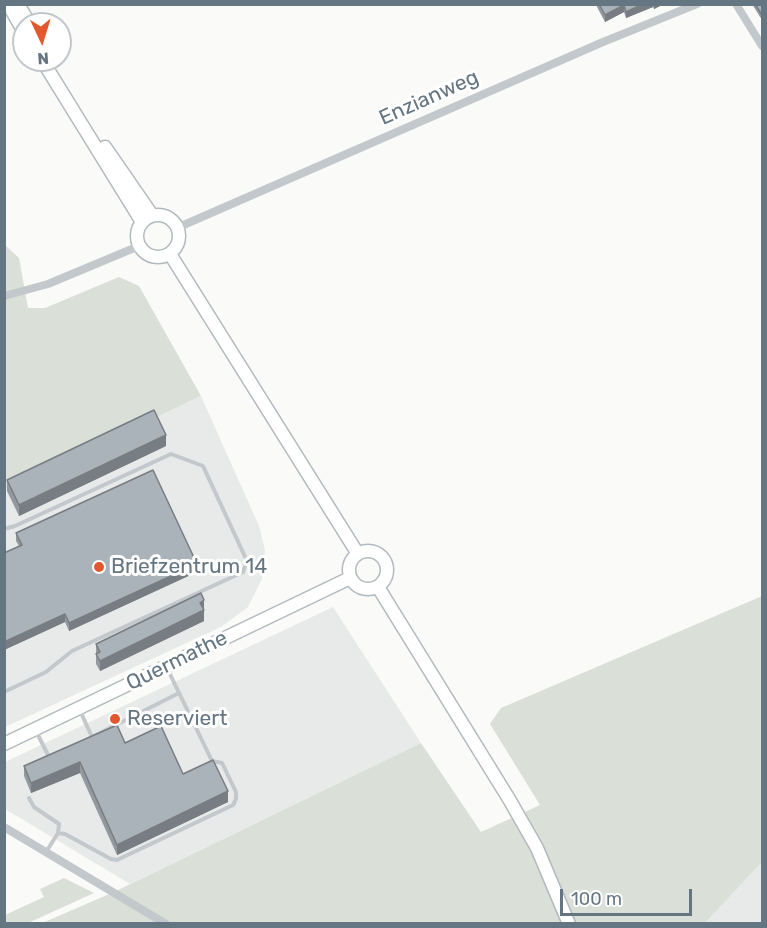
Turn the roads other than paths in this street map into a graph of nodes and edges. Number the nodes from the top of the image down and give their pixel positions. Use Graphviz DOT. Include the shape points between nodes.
graph roads {
  1 [pos="697,4"];
  2 [pos="736,4"];
  3 [pos="762,46"];
  4 [pos="50,72"];
  5 [pos="58,72"];
  6 [pos="147,219"];
  7 [pos="179,229"];
  8 [pos="139,246"];
  9 [pos="170,254"];
  10 [pos="4,296"];
  11 [pos="4,529"];
  12 [pos="358,554"];
  13 [pos="350,578"];
  14 [pos="378,586"];
  15 [pos="166,667"];
  16 [pos="4,692"];
  17 [pos="179,693"];
  18 [pos="83,706"];
  19 [pos="35,730"];
  20 [pos="4,744"];
  21 [pos="60,752"];
  22 [pos="29,798"];
  23 [pos="4,827"];
  24 [pos="58,833"];
  25 [pos="46,852"];
  26 [pos="166,924"];
  27 [pos="569,924"];
  1 -- 7 [label="street, Enzianweg"];
  2 -- 3 [label="street"];
  4 -- 6 [label="main road"];
  5 -- 6 [label="main road"];
  6 -- 7 [label="main road" via="165,216"];
  6 -- 8 [label="main road" via="137,234"];
  7 -- 9 [label="main road" via="179,243"];
  8 -- 9 [label="main road" via="153,257"];
  8 -- 10 [label="street" via="48,284"];
  9 -- 12 [label="main road"];
  11 -- 16 [label="lane" via="171,454 203,466 247,561 243,572 72,651 46,672"];
  12 -- 13 [label="main road" via="349,567"];
  12 -- 14 [label="main road" via="371,551 386,563 386,576"];
  13 -- 14 [label="main road" via="366,590"];
  13 -- 15 [label="main road, Quermathe"];
  14 -- 27 [label="main road" via="509,798 537,848"];
  15 -- 17 [label="lane"];
  15 -- 18 [label="main road, Quermathe"];
  17 -- 18 [label="lane" via="92,737 82,715"];
  17 -- 24 [label="lane" via="212,761 222,763 236,792 233,805 117,860"];
  18 -- 19 [label="main road, Quermathe"];
  19 -- 20 [label="main road, Quermathe"];
  19 -- 21 [label="lane" via="49,757"];
  22 -- 24 [label="lane" via="34,807 59,824"];
  23 -- 25 [label="street"];
  24 -- 25 [label="lane"];
  25 -- 26 [label="street"];
}
